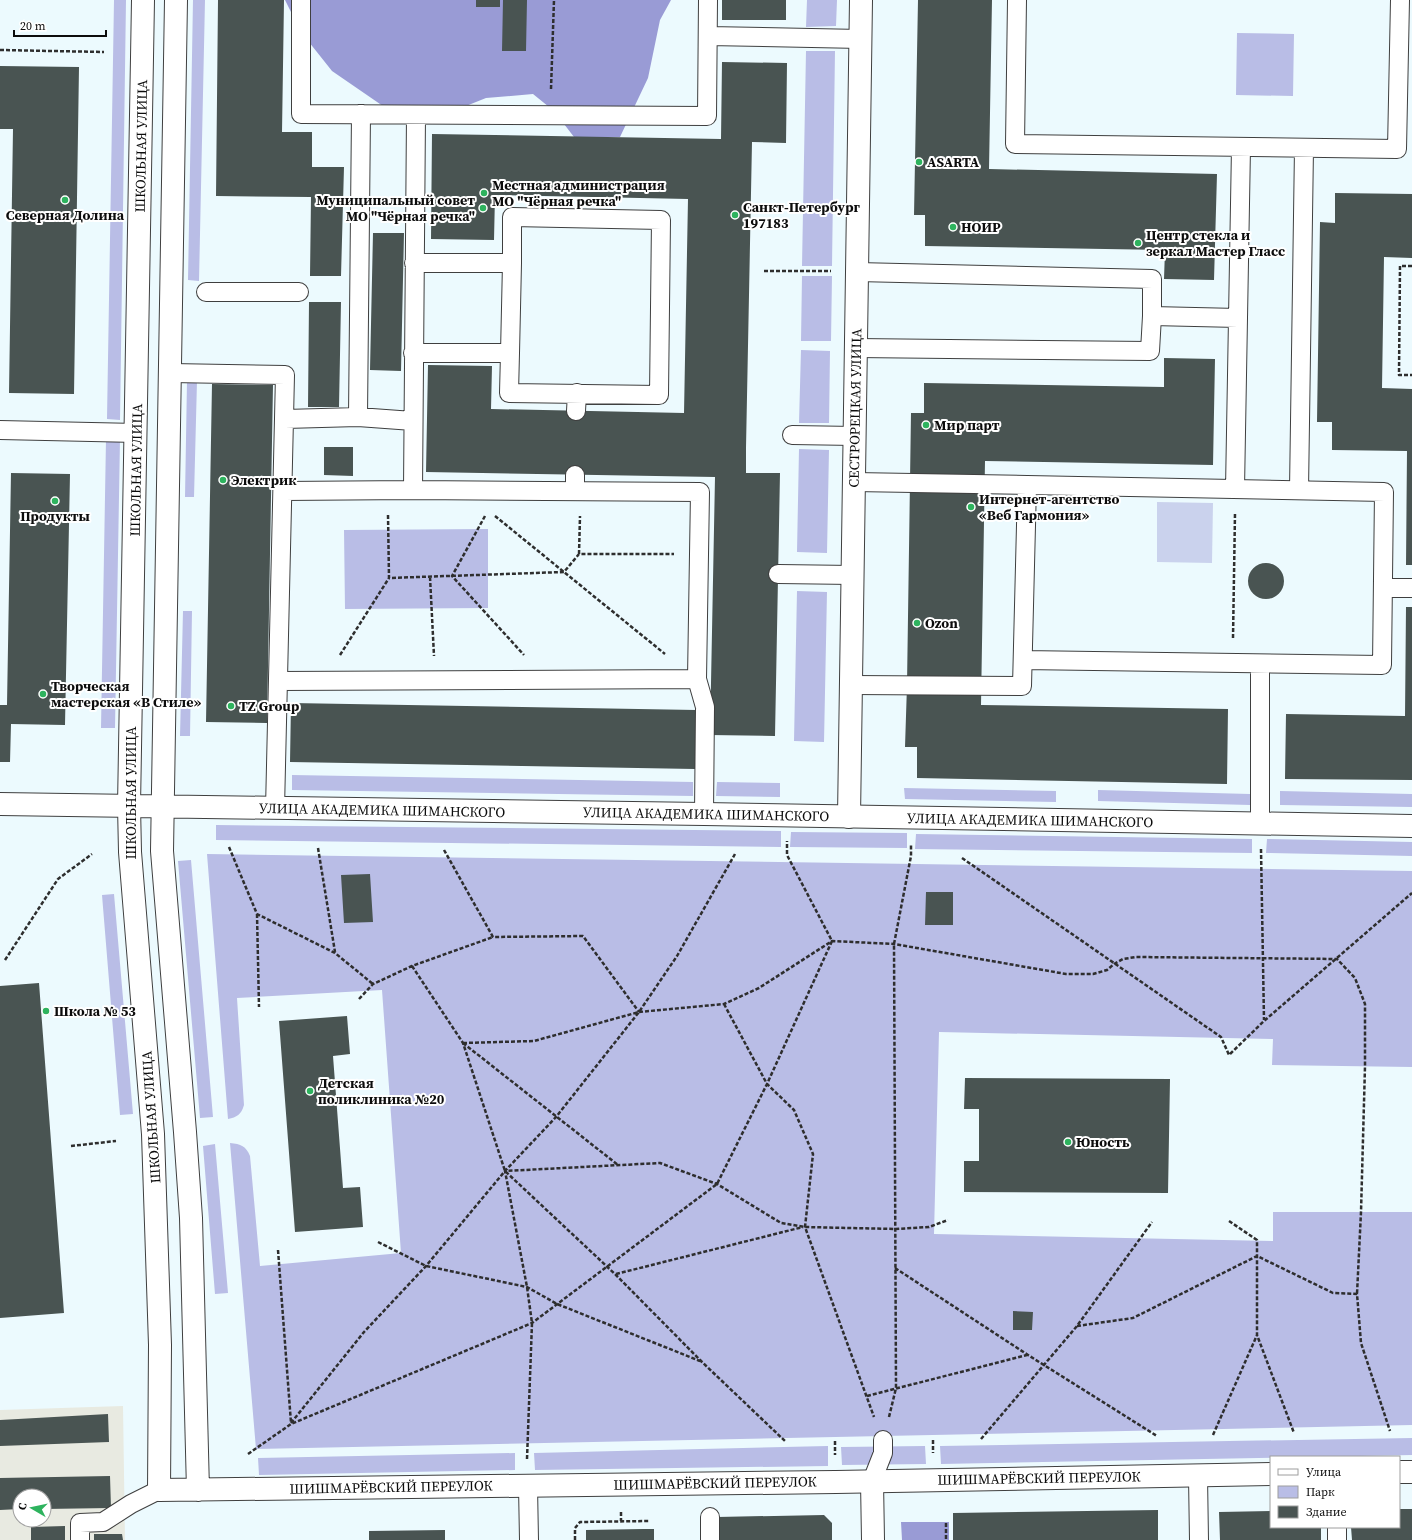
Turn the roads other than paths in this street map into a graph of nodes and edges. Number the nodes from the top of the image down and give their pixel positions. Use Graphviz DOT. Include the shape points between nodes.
graph roads {
  1 [pos="143,0"];
  2 [pos="176,0"];
  3 [pos="301,0"];
  4 [pos="708,0"];
  5 [pos="861,0"];
  6 [pos="1017,0"];
  7 [pos="1400,0"];
  8 [pos="708,36"];
  9 [pos="861,39"];
  10 [pos="1405,54"];
  11 [pos="361,114"];
  12 [pos="416,115"];
  13 [pos="1241,147"];
  14 [pos="1304,148"];
  15 [pos="414,263"];
  16 [pos="512,263"];
  17 [pos="857,272"];
  18 [pos="206,292"];
  19 [pos="299,292"];
  20 [pos="1152,316"];
  21 [pos="1238,318"];
  22 [pos="856,348"];
  23 [pos="413,353"];
  24 [pos="510,353"];
  25 [pos="171,373"];
  26 [pos="358,417"];
  27 [pos="285,419"];
  28 [pos="413,421"];
  29 [pos="0,430"];
  30 [pos="137,433"];
  31 [pos="792,435"];
  32 [pos="855,436"];
  33 [pos="854,482"];
  34 [pos="1027,485"];
  35 [pos="1235,489"];
  36 [pos="413,490"];
  37 [pos="1298,490"];
  38 [pos="283,491"];
  39 [pos="778,574"];
  40 [pos="853,575"];
  41 [pos="1383,588"];
  42 [pos="1412,588"];
  43 [pos="1023,660"];
  44 [pos="1260,664"];
  45 [pos="697,679"];
  46 [pos="278,681"];
  47 [pos="851,685"];
  48 [pos="0,804"];
  49 [pos="129,806"];
  50 [pos="162,807"];
  51 [pos="275,809"];
  52 [pos="704,814"];
  53 [pos="849,817"];
  54 [pos="1260,824"];
  55 [pos="1412,826"];
  56 [pos="883,1440"];
  57 [pos="1400,1472"];
  58 [pos="1412,1472"];
  59 [pos="1270,1474"];
  60 [pos="1198,1476"];
  61 [pos="872,1481"];
  62 [pos="528,1486"];
  63 [pos="159,1490"];
  64 [pos="198,1490"];
  65 [pos="710,1517"];
  66 [pos="1337,1528"];
  67 [pos="80,1540"];
  68 [pos="529,1540"];
  69 [pos="710,1540"];
  70 [pos="873,1540"];
  71 [pos="1199,1540"];
  72 [pos="1337,1540"];
  1 -- 30 [label="street, ШКОЛЬНАЯ УЛИЦА"];
  2 -- 25 [label="street"];
  3 -- 11 [label="lane" via="301,114"];
  4 -- 8 [label="lane"];
  5 -- 9 [label="street, СЕСТРОРЕЦКАЯ УЛИЦА"];
  6 -- 13 [label="lane" via="1015,144"];
  7 -- 10 [label="lane"];
  8 -- 9 [label="lane"];
  8 -- 12 [label="lane" via="707,116"];
  9 -- 17 [label="street, СЕСТРОРЕЦКАЯ УЛИЦА"];
  10 -- 14 [label="lane" via="1397,149"];
  11 -- 12 [label="lane"];
  11 -- 26 [label="lane"];
  12 -- 15 [label="lane"];
  13 -- 14 [label="lane"];
  13 -- 21 [label="lane"];
  14 -- 37 [label="lane"];
  15 -- 16 [label="lane"];
  15 -- 23 [label="lane"];
  16 -- 24 [label="lane"];
  16 -- 24 [label="lane" via="512,217 661,220 659,395 576,402 509,392"];
  17 -- 20 [label="lane" via="1152,279"];
  17 -- 22 [label="street, СЕСТРОРЕЦКАЯ УЛИЦА"];
  18 -- 19 [label="lane"];
  20 -- 21 [label="lane"];
  20 -- 22 [label="lane" via="1150,351"];
  21 -- 35 [label="lane"];
  22 -- 32 [label="street, СЕСТРОРЕЦКАЯ УЛИЦА"];
  23 -- 24 [label="lane"];
  23 -- 28 [label="lane"];
  25 -- 27 [label="lane" via="285,375"];
  25 -- 50 [label="street"];
  26 -- 27 [label="lane"];
  26 -- 28 [label="lane"];
  27 -- 38 [label="lane"];
  28 -- 36 [label="lane"];
  29 -- 30 [label="lane"];
  30 -- 49 [label="street, ШКОЛЬНАЯ УЛИЦА"];
  31 -- 32 [label="lane"];
  32 -- 33 [label="street, СЕСТРОРЕЦКАЯ УЛИЦА"];
  33 -- 34 [label="lane"];
  33 -- 40 [label="street, СЕСТРОРЕЦКАЯ УЛИЦА"];
  34 -- 35 [label="lane"];
  34 -- 43 [label="lane"];
  35 -- 37 [label="lane"];
  36 -- 38 [label="lane"];
  36 -- 45 [label="lane" via="469,491 575,483 700,492 699,554 706,572"];
  37 -- 41 [label="lane" via="1384,492"];
  38 -- 46 [label="lane"];
  39 -- 40 [label="lane"];
  40 -- 47 [label="street, СЕСТРОРЕЦКАЯ УЛИЦА"];
  41 -- 42 [label="lane"];
  41 -- 44 [label="lane" via="1382,665"];
  43 -- 44 [label="lane"];
  43 -- 47 [label="lane" via="1022,686"];
  44 -- 54 [label="lane"];
  45 -- 46 [label="lane"];
  45 -- 52 [label="lane" via="705,707"];
  46 -- 51 [label="lane"];
  47 -- 53 [label="street, СЕСТРОРЕЦКАЯ УЛИЦА"];
  48 -- 49 [label="street, УЛИЦА АКАДЕМИКА ШИМАНСКОГО"];
  49 -- 50 [label="street, УЛИЦА АКАДЕМИКА ШИМАНСКОГО"];
  49 -- 63 [label="street, ШКОЛЬНАЯ УЛИЦА" via="130,852 153,1134 160,1345"];
  50 -- 51 [label="street, УЛИЦА АКАДЕМИКА ШИМАНСКОГО"];
  50 -- 64 [label="street" via="162,851 186,1132"];
  51 -- 52 [label="street, УЛИЦА АКАДЕМИКА ШИМАНСКОГО"];
  52 -- 53 [label="street, УЛИЦА АКАДЕМИКА ШИМАНСКОГО"];
  53 -- 54 [label="street, УЛИЦА АКАДЕМИКА ШИМАНСКОГО"];
  54 -- 55 [label="street, УЛИЦА АКАДЕМИКА ШИМАНСКОГО"];
  56 -- 61 [label="lane" via="883,1453"];
  57 -- 58 [label="street"];
  59 -- 60 [label="street, ШИШМАРЁВСКИЙ ПЕРЕУЛОК"];
  60 -- 61 [label="street, ШИШМАРЁВСКИЙ ПЕРЕУЛОК"];
  60 -- 71 [label="lane"];
  61 -- 62 [label="street, ШИШМАРЁВСКИЙ ПЕРЕУЛОК"];
  61 -- 70 [label="street"];
  62 -- 64 [label="street, ШИШМАРЁВСКИЙ ПЕРЕУЛОК"];
  62 -- 68 [label="lane"];
  63 -- 64 [label="street, ШИШМАРЁВСКИЙ ПЕРЕУЛОК"];
  63 -- 67 [label="lane" via="102,1522 80,1523"];
  65 -- 69 [label="lane"];
  66 -- 72 [label="lane"];
}
